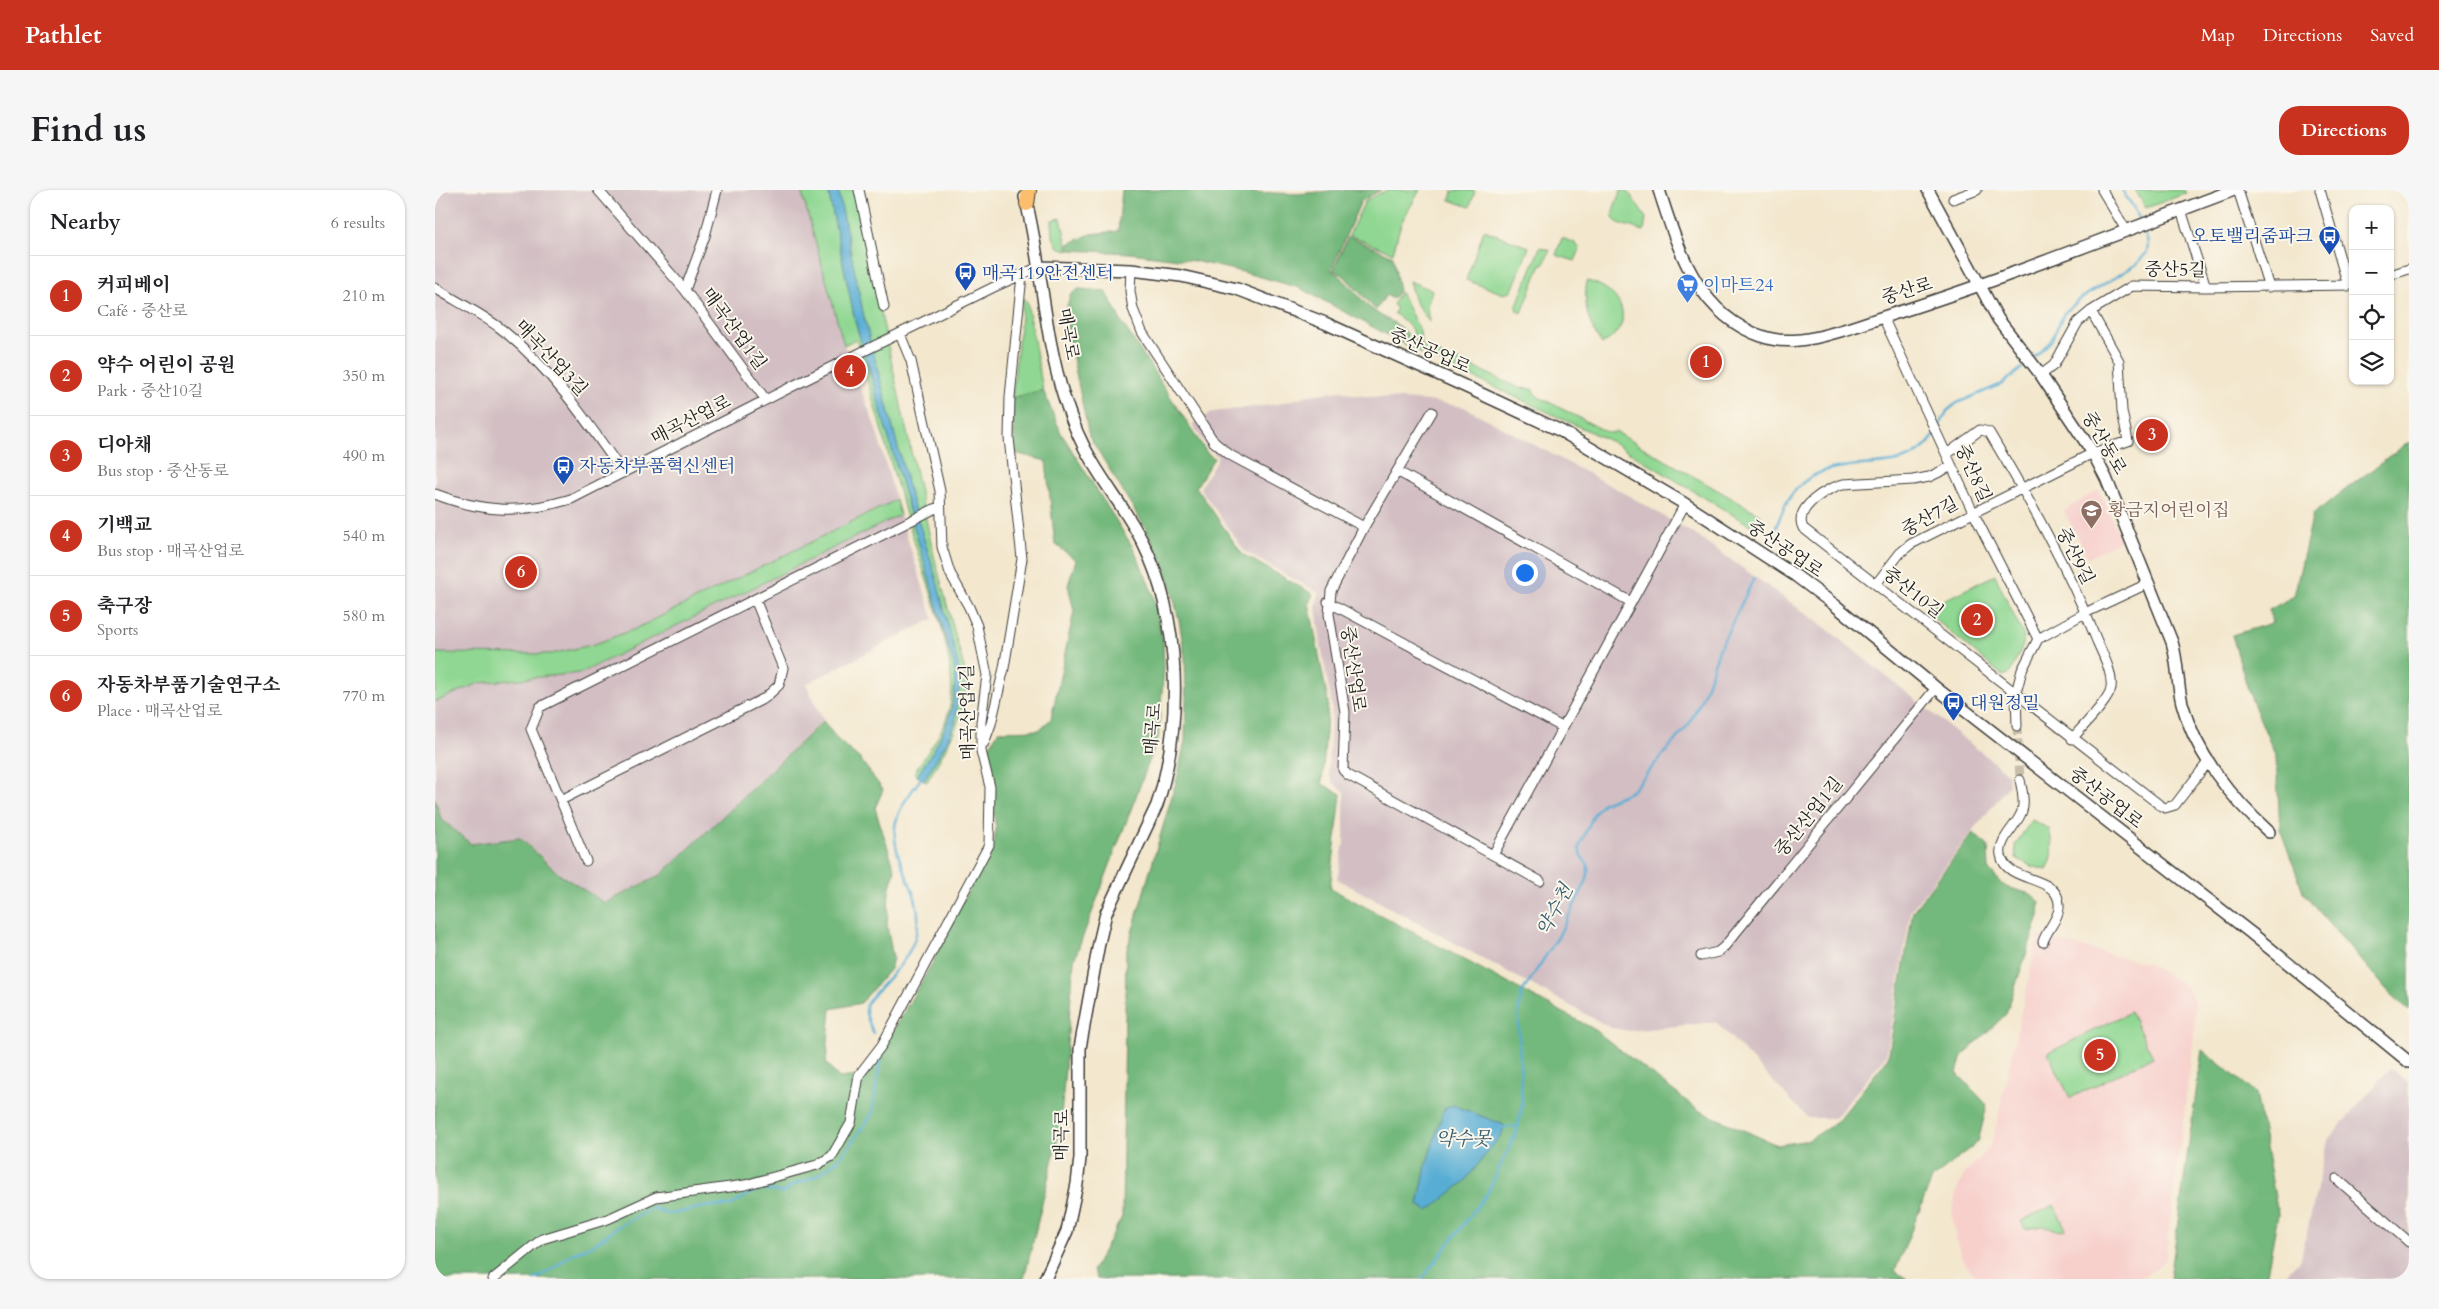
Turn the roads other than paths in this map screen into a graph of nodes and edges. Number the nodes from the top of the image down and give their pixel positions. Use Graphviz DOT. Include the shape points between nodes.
graph roads {
  1 [pos="598,190"];
  2 [pos="717,190"];
  3 [pos="859,190"];
  4 [pos="1023,190"];
  5 [pos="1029,190"];
  6 [pos="1659,190"];
  7 [pos="1928,190"];
  8 [pos="1977,190"];
  9 [pos="2102,190"];
  10 [pos="2234,190"];
  11 [pos="2238,190"];
  12 [pos="2320,190"];
  13 [pos="1953,199"];
  14 [pos="1027,204"];
  15 [pos="2181,210"];
  16 [pos="2126,230"];
  17 [pos="1039,268"];
  18 [pos="2409,269"];
  19 [pos="1131,270"];
  20 [pos="2394,274"];
  21 [pos="1022,275"];
  22 [pos="2349,283"];
  23 [pos="1979,286"];
  24 [pos="2349,286"];
  25 [pos="2269,287"];
  26 [pos="435,288"];
  27 [pos="2206,288"];
  28 [pos="685,290"];
  29 [pos="884,307"];
  30 [pos="2091,311"];
  31 [pos="1883,317"];
  32 [pos="901,334"];
  33 [pos="2041,375"];
  34 [pos="766,400"];
  35 [pos="1432,412"];
  36 [pos="2093,452"];
  37 [pos="1947,454"];
  38 [pos="1952,466"];
  39 [pos="1397,471"];
  40 [pos="623,473"];
  41 [pos="2022,488"];
  42 [pos="435,494"];
  43 [pos="1685,504"];
  44 [pos="936,508"];
  45 [pos="1973,512"];
  46 [pos="1364,527"];
  47 [pos="2149,583"];
  48 [pos="1876,584"];
  49 [pos="755,599"];
  50 [pos="1328,602"];
  51 [pos="1631,602"];
  52 [pos="2085,613"];
  53 [pos="2039,639"];
  54 [pos="1936,688"];
  55 [pos="2016,693"];
  56 [pos="2017,726"];
  57 [pos="1561,728"];
  58 [pos="2072,739"];
  59 [pos="981,751"];
  60 [pos="2208,762"];
  61 [pos="2021,780"];
  62 [pos="561,800"];
  63 [pos="2269,832"];
  64 [pos="1493,855"];
  65 [pos="586,861"];
  66 [pos="1540,881"];
  67 [pos="2043,942"];
  68 [pos="1701,956"];
  69 [pos="2409,1062"];
  70 [pos="2337,1179"];
  71 [pos="2409,1242"];
  72 [pos="493,1279"];
  73 [pos="1045,1279"];
  1 -- 28 [label="street"];
  2 -- 28 [label="street, 매곡산업1길" via="705,236"];
  3 -- 29 [label="street"];
  4 -- 14 [label="street, 매곡로"];
  5 -- 14 [label="highway"];
  6 -- 31 [label="street, 중산로" via="1676,241 1695,282 1734,323 1765,338 1786,340 1835,332"];
  7 -- 23 [label="street, 중산동로"];
  8 -- 13 [label="street"];
  9 -- 16 [label="street"];
  10 -- 15 [label="street, 중산로"];
  11 -- 25 [label="street"];
  12 -- 22 [label="street"];
  14 -- 17 [label="street, 매곡로"];
  15 -- 16 [label="street, 중산로"];
  15 -- 27 [label="street"];
  16 -- 23 [label="street, 중산로"];
  17 -- 19 [label="street, 중산공업로"];
  17 -- 21 [label="street"];
  17 -- 73 [label="street, 매곡로" via="1064,397 1087,452 1138,535 1153,566 1169,623 1174,683 1162,789 1106,912 1099,943 1080,1048 1077,1184 1067,1231"];
  18 -- 20 [label="street"];
  19 -- 43 [label="street, 중산공업로" via="1220,285 1325,323 1561,432"];
  19 -- 46 [label="street" via="1129,291 1142,332 1214,442 1230,455"];
  21 -- 32 [label="street"];
  21 -- 59 [label="street" via="1009,438 1022,559 1005,668"];
  23 -- 31 [label="street, 중산로"];
  23 -- 33 [label="street, 중산동로" via="1998,319"];
  24 -- 25 [label="street, 중산5길"];
  25 -- 27 [label="street, 중산5길"];
  26 -- 40 [label="street, 매곡산업3길" via="499,327 532,357 590,426"];
  27 -- 30 [label="street, 중산5길" via="2132,286"];
  28 -- 34 [label="street, 매곡산업1길"];
  30 -- 33 [label="street, 중산5길" via="2078,322 2054,366"];
  30 -- 36 [label="street, 중산7길" via="2119,361 2122,411 2128,441"];
  31 -- 37 [label="street, 중산8길"];
  32 -- 34 [label="street, 매곡산업로"];
  32 -- 44 [label="street, 매곡산업4길" via="940,490"];
  33 -- 36 [label="street, 중산동로"];
  34 -- 40 [label="street, 매곡산업로"];
  35 -- 39 [label="street"];
  36 -- 41 [label="street, 중산7길"];
  36 -- 47 [label="street, 중산동로"];
  37 -- 38 [label="street, 중산8길"];
  37 -- 41 [label="street, 중산9길" via="1980,430 1985,430"];
  38 -- 45 [label="street, 중산8길"];
  38 -- 48 [label="street, 중산10길" via="1929,477 1913,480 1843,484 1818,494 1810,503 1801,517 1803,528"];
  39 -- 46 [label="street"];
  39 -- 51 [label="street"];
  40 -- 42 [label="street, 매곡산업로" via="571,499 516,510 487,509"];
  41 -- 45 [label="street, 중산7길"];
  41 -- 52 [label="street, 중산9길"];
  43 -- 51 [label="street"];
  43 -- 54 [label="street, 중산공업로" via="1796,576"];
  44 -- 49 [label="street"];
  44 -- 59 [label="street, 매곡산업4길" via="942,547 950,573 977,626 987,675"];
  45 -- 48 [label="street, 중산7길" via="1911,544"];
  45 -- 53 [label="street, 중산8길"];
  46 -- 50 [label="street"];
  47 -- 52 [label="street"];
  47 -- 60 [label="street, 중산동로" via="2178,661 2181,702"];
  48 -- 55 [label="street, 중산10길"];
  49 -- 62 [label="street" via="783,668 779,685 765,698"];
  49 -- 62 [label="street" via="540,707 531,729"];
  50 -- 57 [label="street"];
  50 -- 64 [label="street, 중산산업로" via="1345,712 1343,770 1348,776"];
  51 -- 57 [label="street"];
  52 -- 53 [label="street"];
  52 -- 58 [label="street, 중산9길" via="2106,663 2111,690"];
  53 -- 55 [label="street" via="2022,670"];
  54 -- 68 [label="street, 중산산업1길" via="1724,947"];
  54 -- 69 [label="street, 중산공업로" via="2251,933"];
  55 -- 56 [label="street"];
  55 -- 58 [label="street, 중산10길"];
  57 -- 64 [label="street"];
  58 -- 60 [label="street, 중산10길" via="2165,808 2175,805"];
  59 -- 72 [label="street, 매곡산업4길" via="989,787 989,845 882,1045 859,1075 851,1123 832,1156 817,1165 745,1185 656,1197 609,1219 541,1238"];
  60 -- 63 [label="street, 중산동로" via="2255,820"];
  61 -- 67 [label="street" via="2022,812 2003,843 2001,854 2010,869 2046,885 2057,898 2059,912"];
  62 -- 65 [label="street"];
  64 -- 66 [label="street, 중산산업로"];
  70 -- 71 [label="street"];
}
